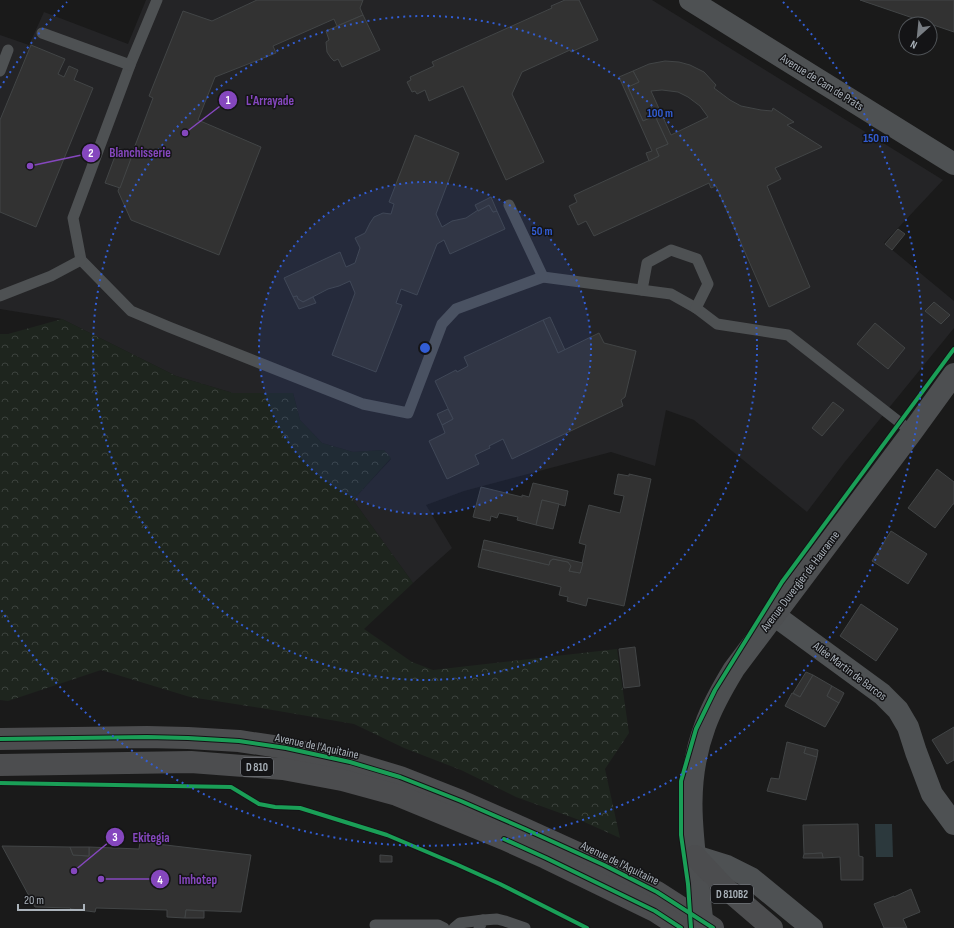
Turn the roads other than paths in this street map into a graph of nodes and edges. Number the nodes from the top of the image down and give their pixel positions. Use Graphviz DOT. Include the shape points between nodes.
graph roads {
  1 [pos="157,0"];
  2 [pos="690,0"];
  3 [pos="42,32"];
  4 [pos="8,50"];
  5 [pos="130,65"];
  6 [pos="0,71"];
  7 [pos="954,164"];
  8 [pos="509,205"];
  9 [pos="80,260"];
  10 [pos="543,277"];
  11 [pos="642,290"];
  12 [pos="0,296"];
  13 [pos="696,308"];
  14 [pos="954,374"];
  15 [pos="912,432"];
  16 [pos="774,615"];
  17 [pos="0,739"];
  18 [pos="0,765"];
  19 [pos="954,824"];
  20 [pos="695,856"];
  21 [pos="481,924"];
  22 [pos="374,925"];
  23 [pos="444,928"];
  24 [pos="454,928"];
  25 [pos="525,928"];
  26 [pos="681,928"];
  27 [pos="703,928"];
  28 [pos="714,928"];
  29 [pos="772,928"];
  30 [pos="812,928"];
  1 -- 5 [label="lane"];
  2 -- 7 [label="street, Avenue de Cam de Prats"];
  3 -- 5 [label="lane"];
  4 -- 6 [label="lane"];
  5 -- 9 [label="lane" via="73,218"];
  8 -- 10 [label="lane"];
  9 -- 10 [label="lane" via="131,311 363,404 408,413 442,324 456,309"];
  9 -- 12 [label="lane" via="51,276"];
  10 -- 11 [label="lane"];
  11 -- 13 [label="lane" via="671,294"];
  11 -- 13 [label="lane" via="648,263 671,250 697,258 708,284"];
  13 -- 15 [label="lane" via="717,324 788,335"];
  14 -- 15 [label="main road, Avenue Duvergier de Hauranne"];
  15 -- 16 [label="main road, Avenue Duvergier de Hauranne"];
  16 -- 19 [label="street, Allée Martin de Barcos" via="882,694 898,710 908,727 932,794"];
  16 -- 20 [label="main road, Avenue Duvergier de Hauranne" via="734,669 704,726 691,791"];
  17 -- 28 [label="main road, Avenue de l'Aquitaine / D 810" via="147,737 232,740 286,748 350,762 461,801 604,865 657,892"];
  18 -- 26 [label="main road, D 810" via="191,762 283,769 342,780 397,795 504,838 655,911"];
  20 -- 27 [label="main road, Avenue Duvergier de Hauranne, bridge"];
  20 -- 29 [label="main road, D 810B2" via="723,886"];
  20 -- 30 [label="street" via="727,866 751,878"];
  21 -- 24 [label="lane" via="460,923"];
  21 -- 25 [label="lane" via="497,919"];
  22 -- 23 [label="lane" via="438,925"];
}
